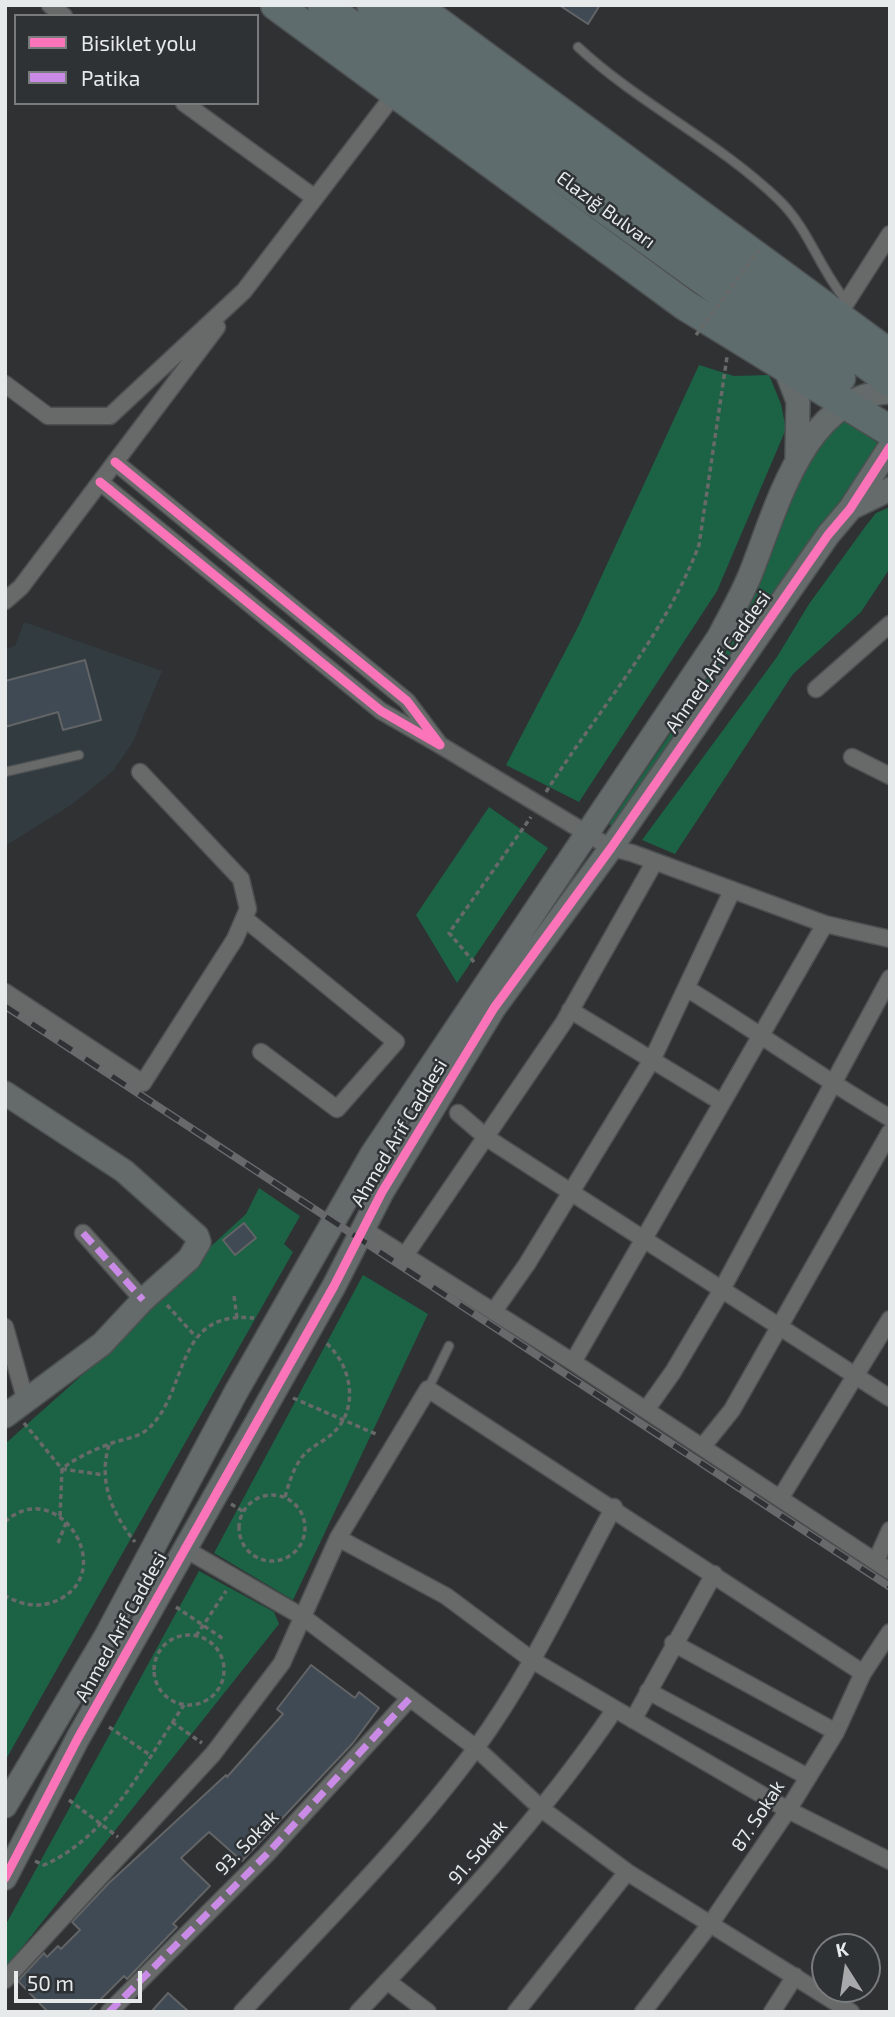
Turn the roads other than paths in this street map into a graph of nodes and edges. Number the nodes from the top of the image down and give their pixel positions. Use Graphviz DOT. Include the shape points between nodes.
graph roads {
  1 [pos="276,5"];
  2 [pos="323,5"];
  3 [pos="372,5"];
  4 [pos="398,5"];
  5 [pos="414,5"];
  6 [pos="578,47"];
  7 [pos="451,62"];
  8 [pos="396,92"];
  9 [pos="187,105"];
  10 [pos="315,198"];
  11 [pos="890,234"];
  12 [pos="244,291"];
  13 [pos="842,309"];
  14 [pos="890,355"];
  15 [pos="784,365"];
  16 [pos="5,384"];
  17 [pos="873,393"];
  18 [pos="890,414"];
  19 [pos="890,431"];
  20 [pos="890,447"];
  21 [pos="115,462"];
  22 [pos="796,467"];
  23 [pos="100,482"];
  24 [pos="890,489"];
  25 [pos="850,509"];
  26 [pos="5,601"];
  27 [pos="890,624"];
  28 [pos="816,689"];
  29 [pos="440,746"];
  30 [pos="79,755"];
  31 [pos="852,757"];
  32 [pos="5,772"];
  33 [pos="140,772"];
  34 [pos="890,776"];
  35 [pos="584,833"];
  36 [pos="611,848"];
  37 [pos="654,863"];
  38 [pos="733,891"];
  39 [pos="244,918"];
  40 [pos="825,924"];
  41 [pos="890,939"];
  42 [pos="890,978"];
  43 [pos="686,988"];
  44 [pos="5,992"];
  45 [pos="570,1010"];
  46 [pos="762,1034"];
  47 [pos="261,1052"];
  48 [pos="653,1058"];
  49 [pos="831,1083"];
  50 [pos="6,1094"];
  51 [pos="722,1102"];
  52 [pos="458,1113"];
  53 [pos="890,1118"];
  54 [pos="890,1132"];
  55 [pos="487,1138"];
  56 [pos="570,1191"];
  57 [pos="363,1229"];
  58 [pos="83,1233"];
  59 [pos="642,1239"];
  60 [pos="406,1254"];
  61 [pos="721,1292"];
  62 [pos="148,1296"];
  63 [pos="494,1311"];
  64 [pos="890,1319"];
  65 [pos="5,1327"];
  66 [pos="780,1329"];
  67 [pos="450,1346"];
  68 [pos="573,1362"];
  69 [pos="856,1377"];
  70 [pos="428,1389"];
  71 [pos="890,1398"];
  72 [pos="15,1410"];
  73 [pos="646,1410"];
  74 [pos="704,1446"];
  75 [pos="781,1497"];
  76 [pos="614,1507"];
  77 [pos="890,1530"];
  78 [pos="338,1538"];
  79 [pos="185,1549"];
  80 [pos="876,1561"];
  81 [pos="890,1571"];
  82 [pos="714,1574"];
  83 [pos="303,1616"];
  84 [pos="890,1632"];
  85 [pos="673,1643"];
  86 [pos="532,1660"];
  87 [pos="863,1673"];
  88 [pos="648,1691"];
  89 [pos="410,1698"];
  90 [pos="615,1709"];
  91 [pos="633,1720"];
  92 [pos="836,1731"];
  93 [pos="476,1748"];
  94 [pos="808,1777"];
  95 [pos="5,1806"];
  96 [pos="543,1810"];
  97 [pos="788,1810"];
  98 [pos="890,1861"];
  99 [pos="626,1872"];
  100 [pos="5,1878"];
  101 [pos="711,1923"];
  102 [pos="795,1976"];
  103 [pos="5,1980"];
  104 [pos="387,1981"];
  105 [pos="109,2012"];
  106 [pos="242,2012"];
  107 [pos="358,2012"];
  108 [pos="428,2012"];
  109 [pos="516,2012"];
  110 [pos="643,2012"];
  111 [pos="772,2012"];
  112 [pos="851,2012"];
  1 -- 8 [label="highway"];
  2 -- 17 [label="highway, Elazığ Bulvarı"];
  3 -- 7 [label="highway, Elazığ Bulvarı"];
  4 -- 7 [label="highway"];
  5 -- 13 [label="highway"];
  6 -- 13 [label="lane" via="777,198 806,232"];
  7 -- 17 [label="highway, Elazığ Bulvarı"];
  8 -- 10 [label="street"];
  8 -- 15 [label="highway" via="685,305"];
  9 -- 10 [label="street"];
  10 -- 12 [label="street"];
  11 -- 13 [label="street"];
  12 -- 16 [label="street" via="110,416 48,416"];
  12 -- 21 [label="street"];
  13 -- 14 [label="highway"];
  15 -- 17 [label="highway"];
  15 -- 22 [label="street, Ahmed Arif Caddesi" via="798,401"];
  17 -- 18 [label="highway, Elazığ Bulvarı"];
  17 -- 19 [label="highway"];
  17 -- 22 [label="street, Ahmed Arif Caddesi" via="832,412"];
  20 -- 25 [label="street, Ahmed Arif Caddesi"];
  21 -- 23 [label="street"];
  21 -- 29 [label="street" via="407,701"];
  22 -- 35 [label="street, Ahmed Arif Caddesi" via="719,638"];
  23 -- 26 [label="street" via="21,587"];
  23 -- 29 [label="street" via="381,711"];
  24 -- 25 [label="street, Ahmed Arif Caddesi"];
  25 -- 36 [label="street, Ahmed Arif Caddesi"];
  27 -- 28 [label="street"];
  29 -- 35 [label="street"];
  30 -- 32 [label="lane"];
  31 -- 34 [label="street"];
  33 -- 39 [label="street" via="241,879 248,909"];
  35 -- 36 [label="street"];
  35 -- 95 [label="street, Ahmed Arif Caddesi" via="372,1154 236,1392 104,1638"];
  36 -- 37 [label="street"];
  36 -- 57 [label="street, Ahmed Arif Caddesi" via="494,1008"];
  37 -- 38 [label="street"];
  37 -- 45 [label="street"];
  38 -- 40 [label="street"];
  38 -- 43 [label="street"];
  39 -- 44 [label="street" via="142,1083"];
  39 -- 47 [label="street" via="396,1042 337,1110"];
  40 -- 41 [label="street"];
  40 -- 46 [label="street"];
  42 -- 49 [label="street"];
  43 -- 46 [label="street"];
  43 -- 48 [label="street"];
  45 -- 48 [label="street"];
  45 -- 55 [label="street"];
  46 -- 49 [label="street"];
  46 -- 51 [label="street"];
  48 -- 51 [label="street"];
  48 -- 56 [label="street"];
  49 -- 53 [label="street"];
  49 -- 61 [label="street"];
  50 -- 62 [label="street" via="124,1171 197,1236 197,1248 189,1259"];
  51 -- 59 [label="street"];
  52 -- 55 [label="street"];
  54 -- 66 [label="street"];
  55 -- 56 [label="street"];
  55 -- 60 [label="street"];
  56 -- 59 [label="street"];
  56 -- 63 [label="street"];
  57 -- 60 [label="street"];
  57 -- 79 [label="street, Ahmed Arif Caddesi"];
  58 -- 62 [label="street"];
  59 -- 61 [label="street"];
  59 -- 68 [label="street"];
  60 -- 63 [label="street"];
  61 -- 66 [label="street"];
  61 -- 73 [label="street"];
  62 -- 72 [label="street" via="102,1344"];
  63 -- 68 [label="street"];
  64 -- 69 [label="street"];
  65 -- 72 [label="street"];
  66 -- 69 [label="street"];
  66 -- 74 [label="street" via="732,1410"];
  67 -- 70 [label="lane"];
  68 -- 73 [label="street"];
  69 -- 71 [label="street"];
  69 -- 75 [label="street"];
  70 -- 76 [label="street"];
  70 -- 78 [label="street"];
  73 -- 74 [label="street"];
  74 -- 75 [label="street"];
  75 -- 80 [label="street"];
  76 -- 82 [label="street"];
  76 -- 86 [label="street"];
  77 -- 80 [label="street"];
  78 -- 83 [label="street"];
  78 -- 86 [label="street" via="446,1596"];
  79 -- 83 [label="street"];
  79 -- 100 [label="street, Ahmed Arif Caddesi"];
  80 -- 81 [label="street"];
  82 -- 85 [label="street"];
  82 -- 87 [label="street"];
  83 -- 89 [label="street"];
  83 -- 103 [label="street" via="282,1663 214,1754"];
  84 -- 87 [label="street, 87. Sokak"];
  85 -- 88 [label="street"];
  85 -- 92 [label="street"];
  86 -- 90 [label="street"];
  86 -- 93 [label="street"];
  87 -- 92 [label="street, 87. Sokak"];
  88 -- 91 [label="street"];
  88 -- 94 [label="street"];
  89 -- 93 [label="street"];
  89 -- 105 [label="street, 93. Sokak" via="266,1855"];
  90 -- 91 [label="street"];
  90 -- 96 [label="street, 91. Sokak"];
  91 -- 97 [label="street"];
  92 -- 94 [label="street, 87. Sokak"];
  93 -- 96 [label="street"];
  93 -- 106 [label="street"];
  94 -- 97 [label="street, 87. Sokak"];
  96 -- 99 [label="street"];
  96 -- 104 [label="street, 91. Sokak"];
  97 -- 98 [label="street"];
  97 -- 101 [label="street, 87. Sokak"];
  99 -- 101 [label="street"];
  99 -- 109 [label="street"];
  101 -- 102 [label="street"];
  101 -- 110 [label="street, 87. Sokak"];
  102 -- 111 [label="street"];
  102 -- 112 [label="street"];
  104 -- 107 [label="street, 91. Sokak"];
  104 -- 108 [label="street"];
}
